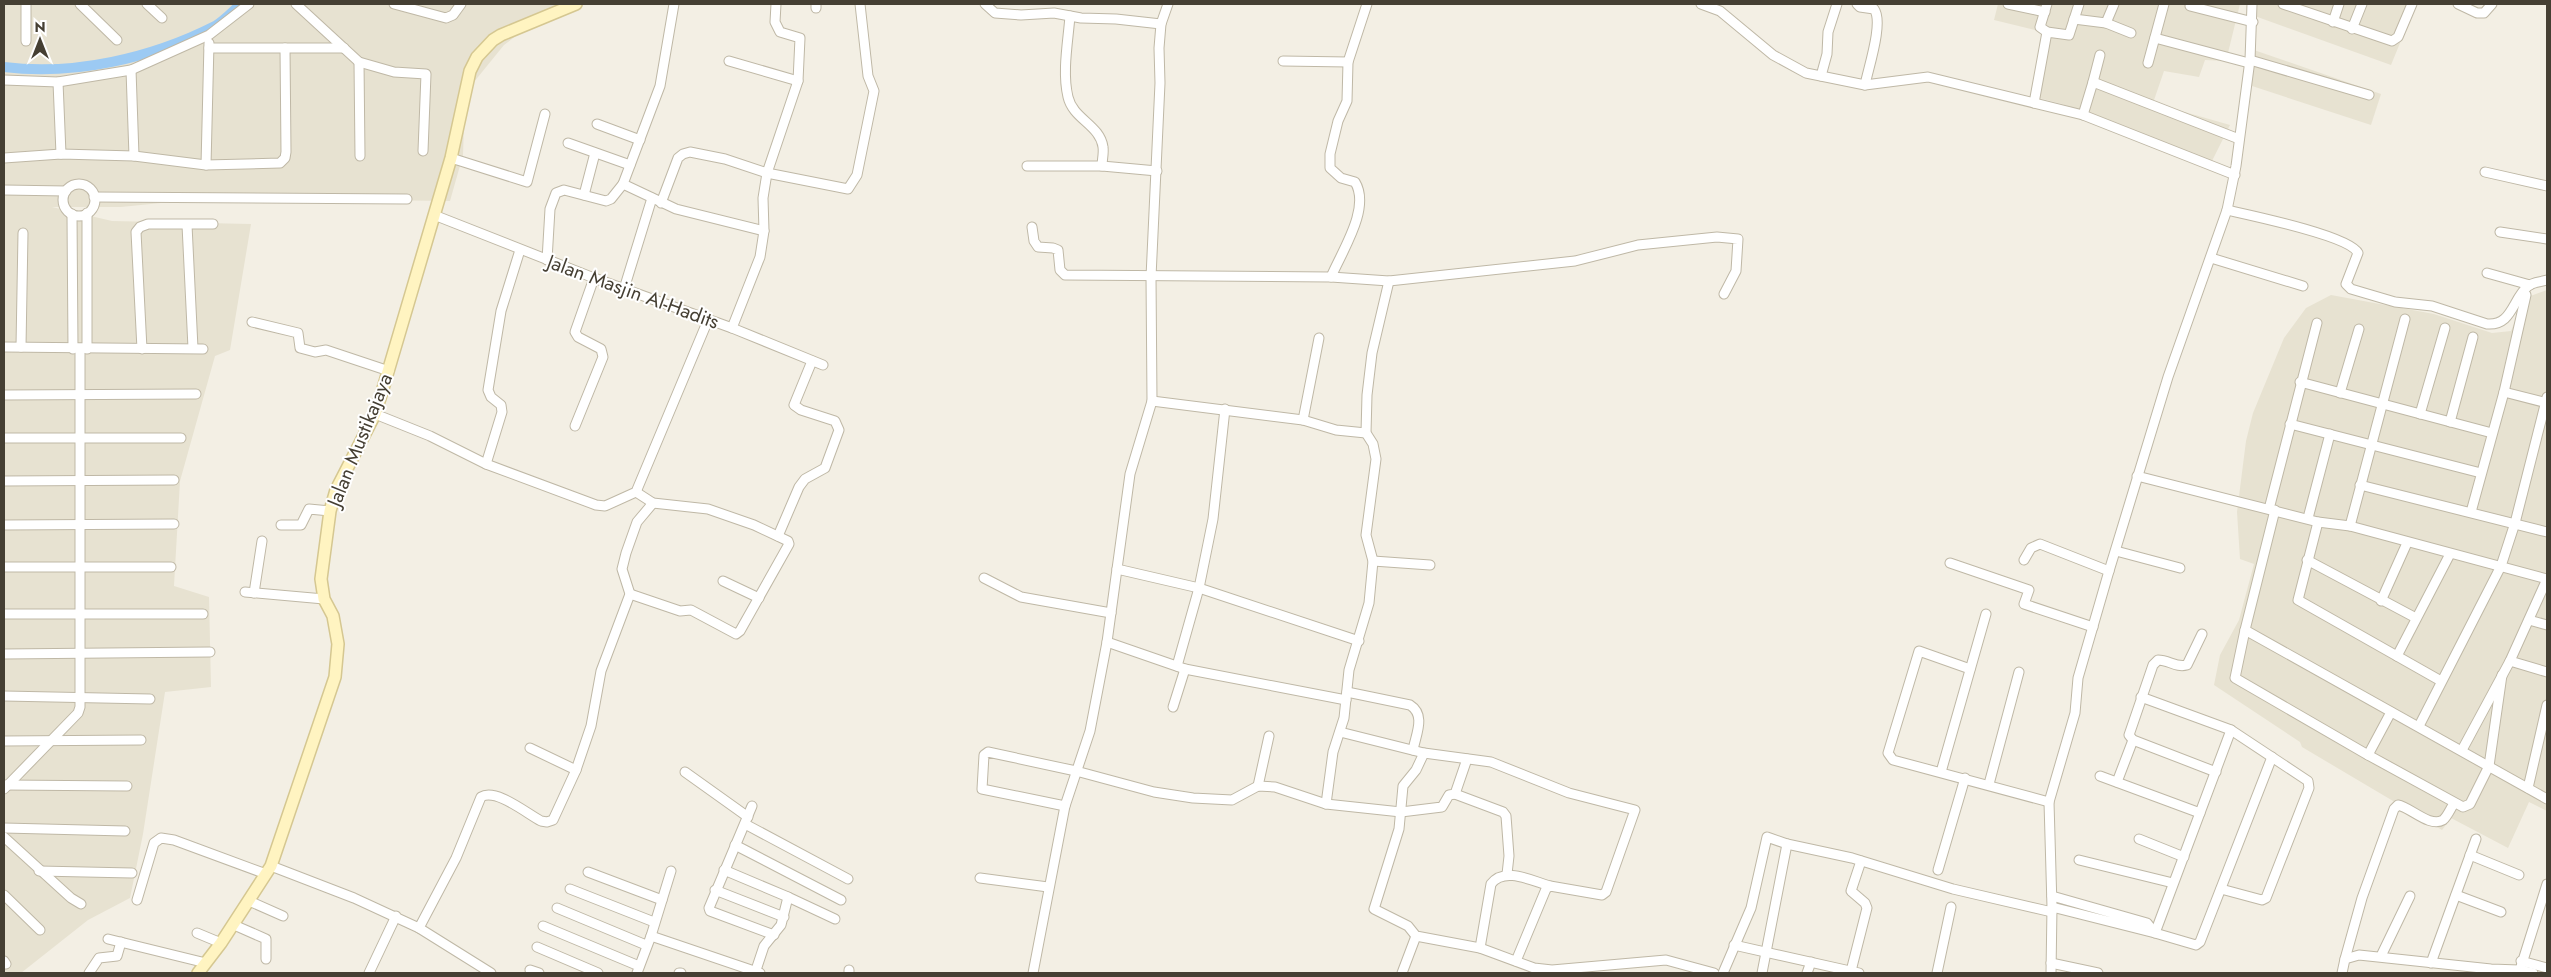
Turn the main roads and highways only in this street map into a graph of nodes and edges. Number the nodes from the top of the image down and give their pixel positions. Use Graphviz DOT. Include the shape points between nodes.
graph roads {
  1 [pos="576,4"];
  2 [pos="198,973"];
  1 -- 2 [label="main road, Jalan Mustikajaya" via="501,35 485,48 470,71 450,158 389,371 375,414 336,490 330,511 321,580 338,644 335,677 268,870 234,925"];
}
